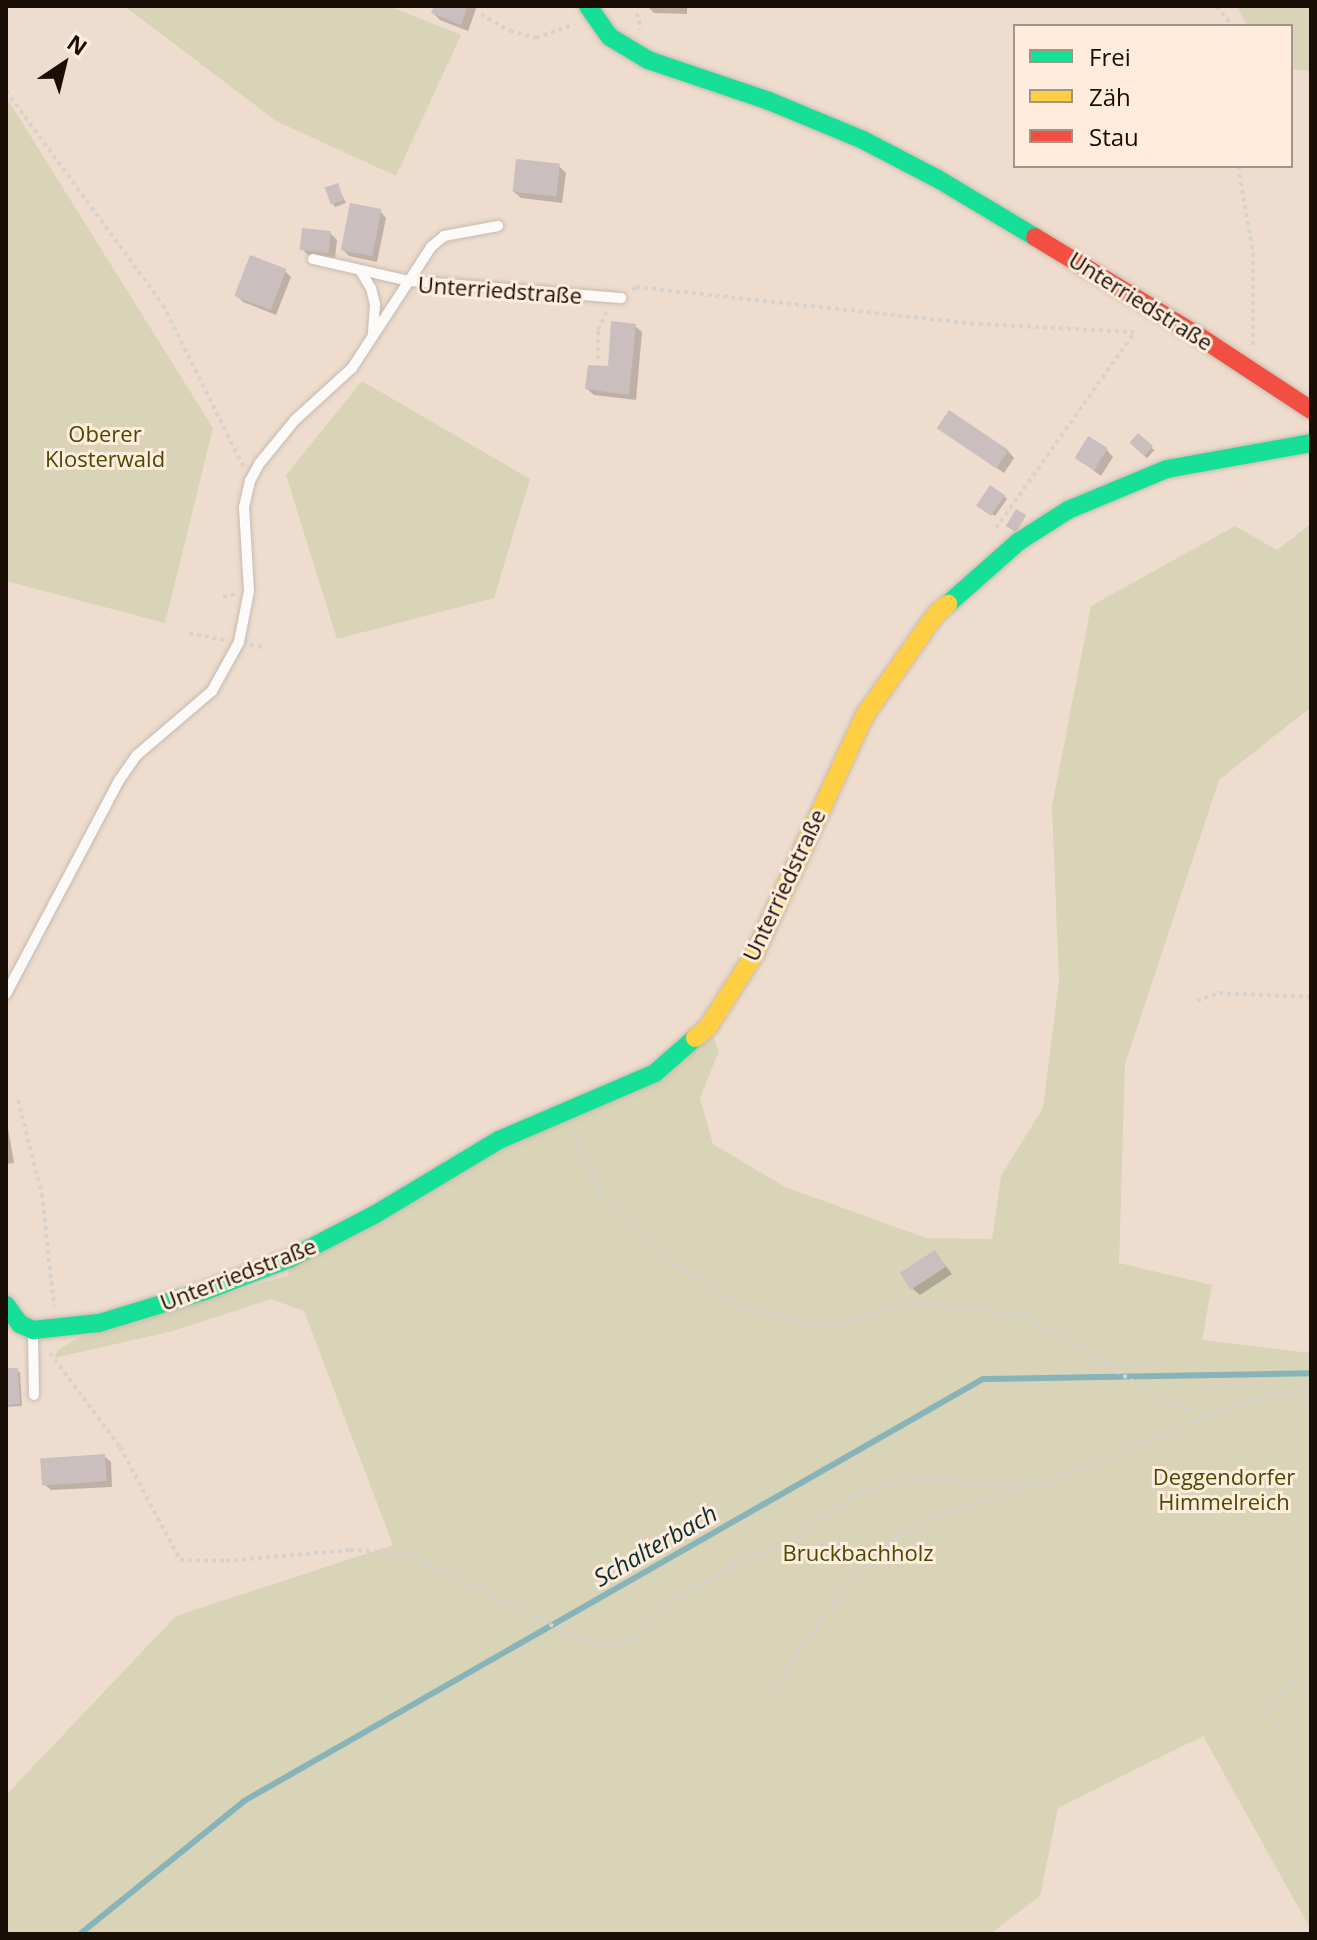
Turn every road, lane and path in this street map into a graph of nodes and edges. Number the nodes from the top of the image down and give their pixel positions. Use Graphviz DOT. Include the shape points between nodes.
graph roads {
  1 [pos="1217,6"];
  2 [pos="589,11"];
  3 [pos="481,14"];
  4 [pos="1230,24"];
  5 [pos="6,91"];
  6 [pos="1238,168"];
  7 [pos="498,226"];
  8 [pos="313,259"];
  9 [pos="360,270"];
  10 [pos="409,281"];
  11 [pos="621,298"];
  12 [pos="373,338"];
  13 [pos="1252,350"];
  14 [pos="598,359"];
  15 [pos="1311,410"];
  16 [pos="1311,443"];
  17 [pos="250,481"];
  18 [pos="994,531"];
  19 [pos="6,994"];
  20 [pos="1311,997"];
  21 [pos="1197,1001"];
  22 [pos="18,1100"];
  23 [pos="561,1111"];
  24 [pos="6,1305"];
  25 [pos="34,1329"];
  26 [pos="1311,1390"];
  27 [pos="34,1395"];
  28 [pos="1205,1417"];
  29 [pos="1047,1483"];
  30 [pos="1311,1687"];
  31 [pos="769,1691"];
  32 [pos="1259,1721"];
  1 -- 4 [label="path"];
  2 -- 3 [label="path" via="563,30 536,38"];
  2 -- 15 [label="street, Unterriedstraße" via="622,46 648,60 769,101 938,179"];
  5 -- 17 [label="path" via="163,305"];
  6 -- 13 [label="path" via="1253,253"];
  7 -- 10 [label="lane" via="444,236"];
  8 -- 9 [label="lane"];
  9 -- 10 [label="lane"];
  9 -- 12 [label="lane" via="375,304"];
  10 -- 11 [label="lane, Unterriedstraße"];
  10 -- 12 [label="lane, Unterriedstraße"];
  11 -- 14 [label="path" via="607,310 598,330"];
  11 -- 18 [label="path" via="636,287 979,324 1134,332"];
  12 -- 17 [label="lane, Unterriedstraße" via="352,368 269,449"];
  16 -- 23 [label="street, Unterriedstraße" via="1167,469 1068,510 1018,542 936,614 865,715 754,955 708,1027 655,1073"];
  17 -- 19 [label="lane, Unterriedstraße" via="244,534 249,591 239,642 212,691 137,755 120,779"];
  20 -- 21 [label="path" via="1219,993"];
  22 -- 25 [label="path" via="42,1194 55,1301"];
  23 -- 25 [label="street, Unterriedstraße" via="499,1140 289,1259 99,1323"];
  23 -- 28 [label="path" via="604,1199 658,1254 743,1307 791,1321 833,1325 914,1303 1022,1315 1155,1396"];
  24 -- 25 [label="street"];
  25 -- 27 [label="lane"];
  25 -- 29 [label="path" via="120,1447 180,1560 350,1550 406,1553 573,1636 612,1646 633,1640 666,1607 734,1565 777,1551 853,1497 884,1485 922,1479"];
  26 -- 28 [label="path" via="1261,1395"];
  28 -- 29 [label="path"];
  29 -- 31 [label="path" via="951,1511 898,1536 835,1602"];
  30 -- 32 [label="path" via="1291,1683"];
}
